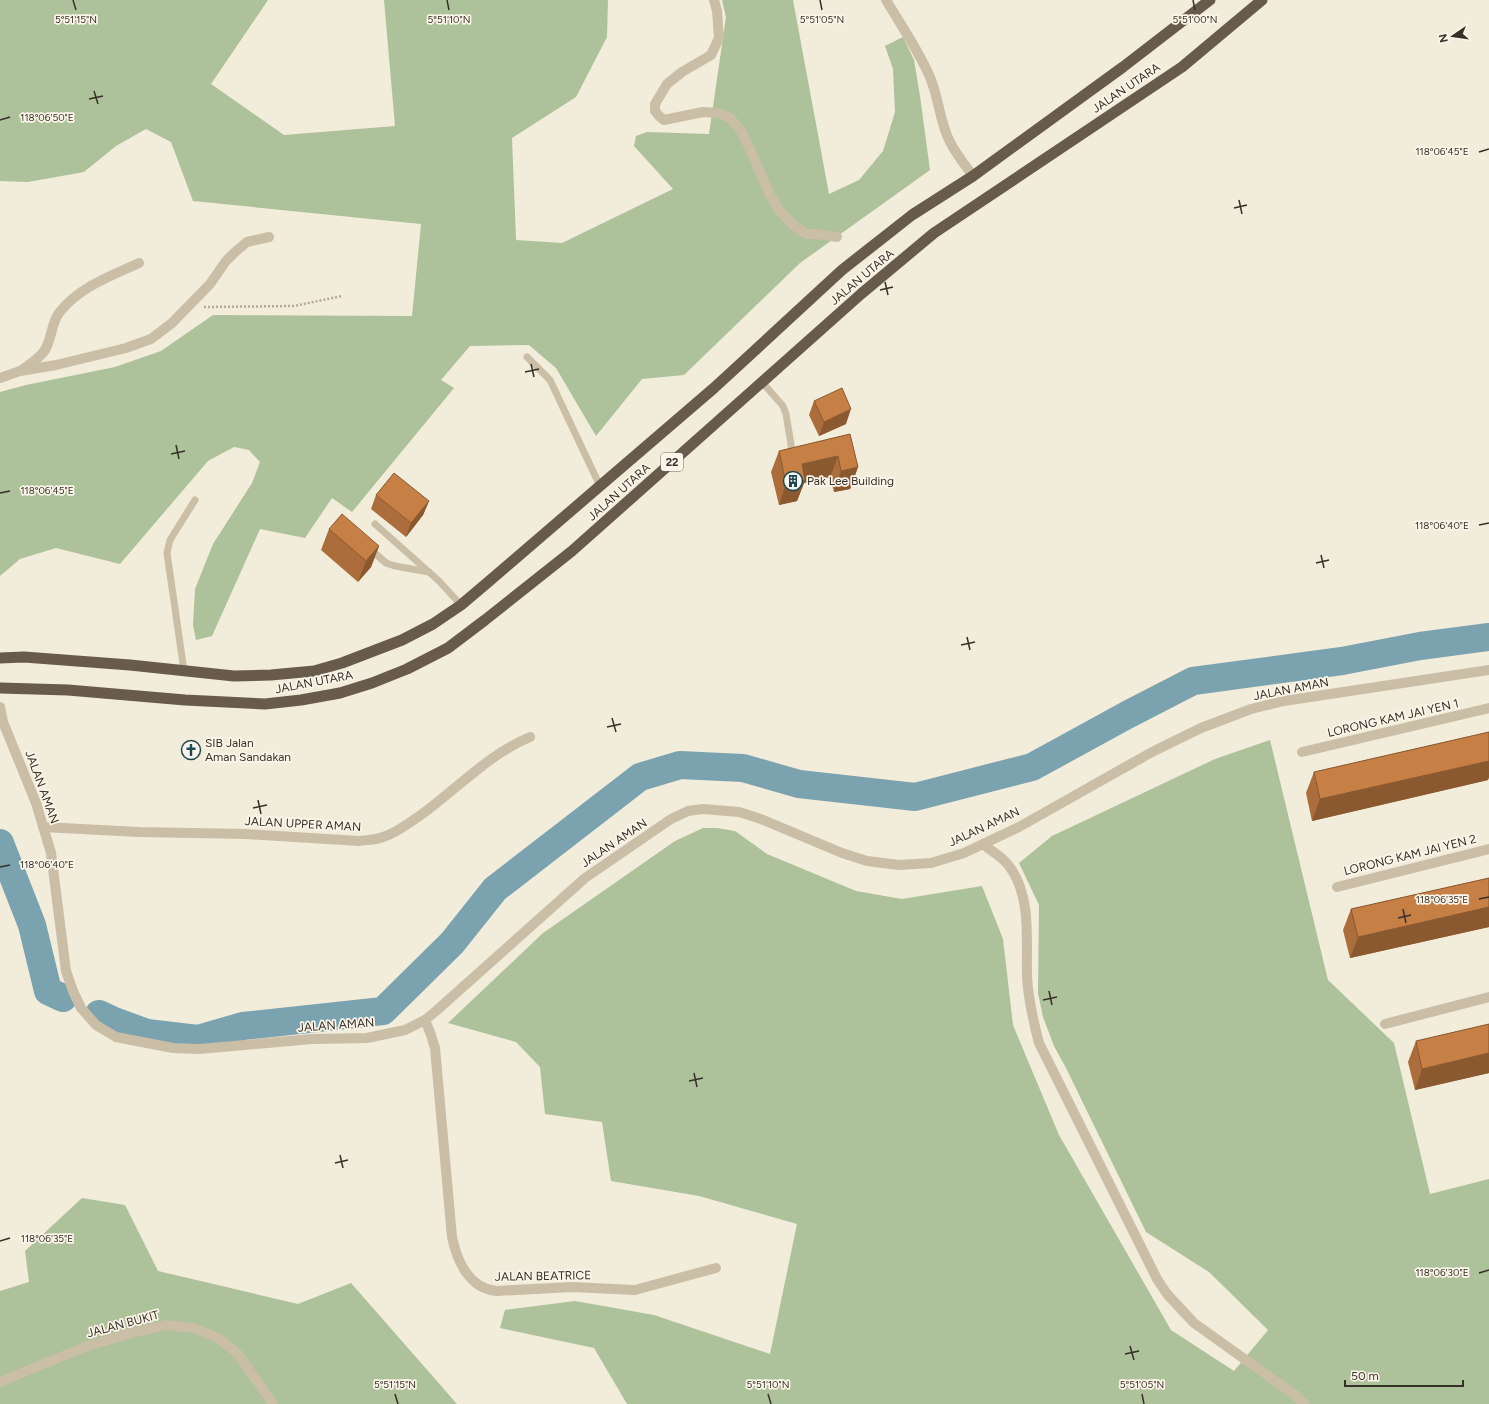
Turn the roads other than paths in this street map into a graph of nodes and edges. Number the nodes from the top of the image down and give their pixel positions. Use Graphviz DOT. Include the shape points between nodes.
graph roads {
  1 [pos="714,0"];
  2 [pos="886,0"];
  3 [pos="1210,0"];
  4 [pos="1262,0"];
  5 [pos="972,176"];
  6 [pos="269,237"];
  7 [pos="837,237"];
  8 [pos="139,263"];
  9 [pos="528,358"];
  10 [pos="20,371"];
  11 [pos="0,378"];
  12 [pos="762,382"];
  13 [pos="793,457"];
  14 [pos="600,486"];
  15 [pos="196,500"];
  16 [pos="375,524"];
  17 [pos="364,544"];
  18 [pos="429,572"];
  19 [pos="461,604"];
  20 [pos="0,658"];
  21 [pos="1489,670"];
  22 [pos="184,671"];
  23 [pos="0,688"];
  24 [pos="0,707"];
  25 [pos="1489,708"];
  26 [pos="530,737"];
  27 [pos="1302,752"];
  28 [pos="43,827"];
  29 [pos="983,844"];
  30 [pos="1489,849"];
  31 [pos="1337,887"];
  32 [pos="1489,997"];
  33 [pos="425,1020"];
  34 [pos="1385,1024"];
  35 [pos="716,1268"];
  36 [pos="0,1382"];
  37 [pos="273,1404"];
  38 [pos="1304,1404"];
  1 -- 7 [label="street" via="719,38 711,55 667,84 655,104 655,111 664,120 703,112 718,113 730,118 746,138 779,210 806,234"];
  2 -- 5 [label="street" via="910,37 927,71 950,142"];
  3 -- 5 [label="highway, JALAN UTARA / 22" via="1124,67"];
  4 -- 12 [label="highway, JALAN UTARA / 22" via="1182,67 934,233"];
  5 -- 14 [label="highway, JALAN UTARA / 22" via="912,215 842,270 714,388"];
  6 -- 10 [label="street" via="247,242 226,261 210,284 188,308 151,339 126,348"];
  8 -- 10 [label="street" via="83,290 72,299 53,322 45,350"];
  9 -- 14 [label="lane" via="550,380"];
  10 -- 11 [label="street"];
  12 -- 13 [label="lane" via="783,406"];
  12 -- 23 [label="highway, JALAN UTARA / 22" via="572,551 485,620 448,648 372,683 340,693 265,704 68,690"];
  14 -- 19 [label="highway, JALAN UTARA / 22"];
  15 -- 22 [label="lane" via="170,540 167,553"];
  16 -- 18 [label="lane"];
  17 -- 18 [label="lane" via="386,563"];
  18 -- 19 [label="lane"];
  19 -- 22 [label="highway, JALAN UTARA / 22" via="433,624 402,640 314,671 234,676"];
  20 -- 22 [label="highway, JALAN UTARA / 22" via="24,657"];
  21 -- 29 [label="street, JALAN AMAN" via="1284,701 1250,710 1201,728 1152,752 1019,827"];
  24 -- 28 [label="street, JALAN AMAN" via="3,722 36,803"];
  25 -- 27 [label="street, LORONG KAM JAI YEN 1"];
  26 -- 28 [label="street, JALAN UPPER AMAN" via="496,756 410,822 393,833 373,840"];
  28 -- 33 [label="street, JALAN AMAN" via="50,853 66,971 81,1008 96,1025 116,1037 173,1048 199,1049 312,1039 367,1038 405,1030"];
  29 -- 33 [label="street, JALAN AMAN" via="931,863 899,865 842,853 739,812 703,808 688,811 585,878"];
  29 -- 38 [label="street" via="1009,865 1023,898 1030,1007 1039,1043 1158,1279 1167,1294 1194,1323"];
  30 -- 31 [label="street, LORONG KAM JAI YEN 2"];
  32 -- 34 [label="street"];
  33 -- 35 [label="street, JALAN BEATRICE" via="435,1048 452,1237 456,1254 464,1270 476,1284 486,1290 496,1291 572,1287 635,1290"];
  36 -- 37 [label="street, JALAN BUKIT" via="90,1345 136,1332 166,1326 194,1328 218,1338 238,1354"];
}
